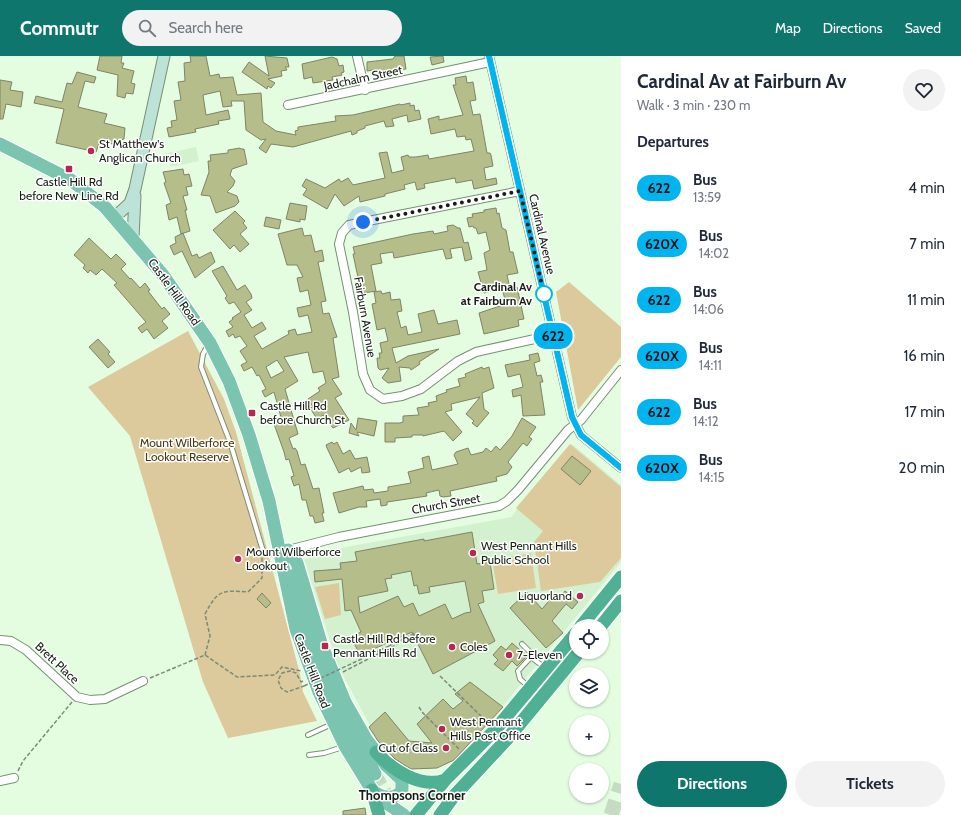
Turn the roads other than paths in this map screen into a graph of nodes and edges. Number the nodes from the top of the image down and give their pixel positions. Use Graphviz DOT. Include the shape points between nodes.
graph roads {
  1 [pos="164,56"];
  2 [pos="357,56"];
  3 [pos="490,59"];
  4 [pos="364,90"];
  5 [pos="288,105"];
  6 [pos="0,144"];
  7 [pos="135,189"];
  8 [pos="520,191"];
  9 [pos="115,217"];
  10 [pos="133,238"];
  11 [pos="553,335"];
  12 [pos="210,343"];
  13 [pos="621,370"];
  14 [pos="575,425"];
  15 [pos="621,468"];
  16 [pos="284,551"];
  17 [pos="621,577"];
  18 [pos="621,601"];
  19 [pos="587,619"];
  20 [pos="607,619"];
  21 [pos="0,640"];
  22 [pos="569,642"];
  23 [pos="522,644"];
  24 [pos="531,657"];
  25 [pos="573,659"];
  26 [pos="546,670"];
  27 [pos="143,681"];
  28 [pos="530,688"];
  29 [pos="334,723"];
  30 [pos="308,735"];
  31 [pos="345,746"];
  32 [pos="376,752"];
  33 [pos="309,755"];
  34 [pos="375,774"];
  35 [pos="14,778"];
  36 [pos="0,780"];
  37 [pos="445,780"];
  38 [pos="372,790"];
  39 [pos="454,796"];
  40 [pos="379,815"];
  41 [pos="404,815"];
  42 [pos="416,815"];
  43 [pos="431,815"];
  44 [pos="440,815"];
  1 -- 7 [label="main road"];
  2 -- 4 [label="street"];
  3 -- 4 [label="street, Jadchalm Street"];
  3 -- 8 [label="street, Cardinal Avenue"];
  4 -- 5 [label="street, Jadchalm Street"];
  6 -- 9 [label="main road, Castle Hill Road" via="71,180"];
  7 -- 9 [label="main road" via="130,203"];
  7 -- 10 [label="main road"];
  8 -- 11 [label="street, Cardinal Avenue"];
  8 -- 11 [label="street, Fairburn Avenue" via="349,225 342,233 339,244 363,374 370,390 384,399 402,396 421,389 458,361 476,352"];
  9 -- 10 [label="main road, Castle Hill Road"];
  10 -- 12 [label="main road, Castle Hill Road" via="163,275"];
  11 -- 14 [label="street, Cardinal Avenue"];
  12 -- 16 [label="main road, Castle Hill Road" via="236,397"];
  12 -- 16 [label="lane" via="203,354 201,367 230,442 263,551 270,554"];
  13 -- 14 [label="street, Church Street"];
  14 -- 15 [label="street, Cardinal Avenue" via="581,435"];
  14 -- 16 [label="street, Church Street" via="566,432 507,501 499,506 339,536"];
  16 -- 29 [label="main road, Castle Hill Road" via="305,679"];
  16 -- 32 [label="main road" via="299,568 327,661 354,718"];
  16 -- 34 [label="main road, Castle Hill Road" via="313,651 335,702"];
  17 -- 19 [label="highway"];
  18 -- 20 [label="highway"];
  21 -- 27 [label="street, Brett Place" via="11,641 26,650 77,697 90,700 105,699"];
  22 -- 26 [label="highway"];
  23 -- 24 [label="lane" via="530,652"];
  24 -- 26 [label="lane"];
  24 -- 28 [label="lane" via="518,671 520,679"];
  25 -- 39 [label="highway" via="508,737"];
  26 -- 28 [label="highway"];
  28 -- 37 [label="highway" via="495,730"];
  29 -- 30 [label="lane"];
  29 -- 31 [label="main road, Castle Hill Road"];
  31 -- 33 [label="lane"];
  31 -- 38 [label="main road, Castle Hill Road"];
  32 -- 37 [label="highway" via="394,768 412,778 432,782"];
  32 -- 38 [label="main road" via="401,778 403,787 399,794 391,797 383,797"];
  35 -- 36 [label="street"];
  37 -- 42 [label="highway"];
  38 -- 40 [label="highway"];
  38 -- 41 [label="main road, Castle Hill Road"];
  39 -- 43 [label="highway"];
  39 -- 44 [label="highway"];
}
